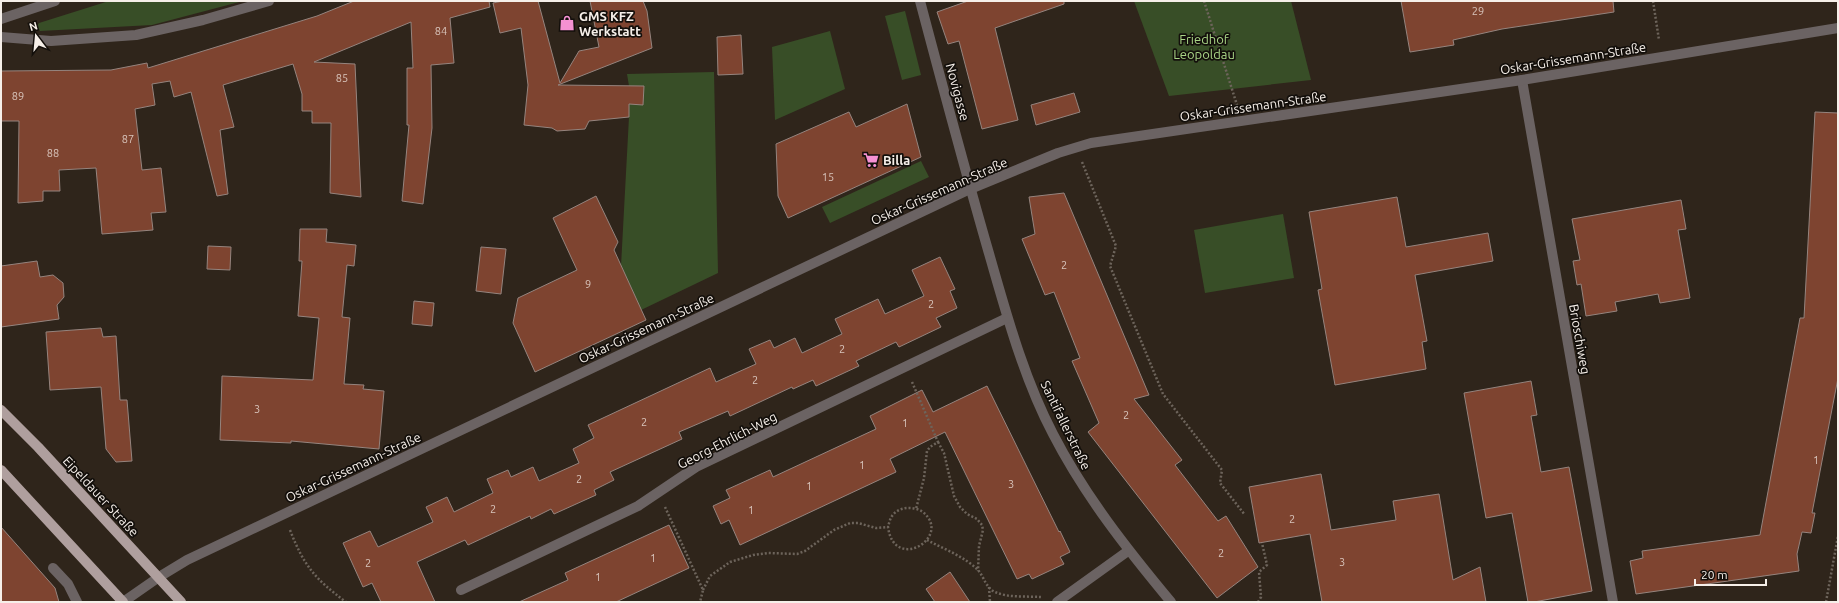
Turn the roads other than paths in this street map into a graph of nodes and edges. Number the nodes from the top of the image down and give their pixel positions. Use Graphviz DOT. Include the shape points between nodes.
graph roads {
  1 [pos="55,1"];
  2 [pos="269,1"];
  3 [pos="920,1"];
  4 [pos="1,19"];
  5 [pos="1838,28"];
  6 [pos="1,37"];
  7 [pos="1522,80"];
  8 [pos="970,189"];
  9 [pos="1007,318"];
  10 [pos="1,410"];
  11 [pos="1,470"];
  12 [pos="1128,551"];
  13 [pos="53,568"];
  14 [pos="159,577"];
  15 [pos="461,590"];
  16 [pos="1059,601"];
  17 [pos="77,602"];
  18 [pos="123,602"];
  19 [pos="181,602"];
  20 [pos="1171,602"];
  21 [pos="1613,602"];
  1 -- 4 [label="street"];
  2 -- 6 [label="street" via="203,20 136,35 51,41"];
  3 -- 8 [label="street, Novigasse"];
  5 -- 7 [label="street, Oskar-Grissemann-Straße"];
  7 -- 8 [label="street, Oskar-Grissemann-Straße" via="1091,143"];
  7 -- 21 [label="street, Brioschiweg"];
  8 -- 9 [label="street, Santifallerstraße"];
  8 -- 14 [label="street, Oskar-Grissemann-Straße" via="187,560"];
  9 -- 12 [label="street, Santifallerstraße" via="1031,385 1053,435 1094,503"];
  9 -- 15 [label="street, Georg-Ehrlich-Weg" via="696,467 638,506"];
  10 -- 14 [label="main road, Eipeldauer Straße"];
  11 -- 18 [label="main road"];
  12 -- 16 [label="street"];
  12 -- 20 [label="street, Santifallerstraße"];
  13 -- 17 [label="street" via="68,584"];
  14 -- 18 [label="street, Oskar-Grissemann-Straße"];
  14 -- 19 [label="main road, Eipeldauer Straße"];
}
